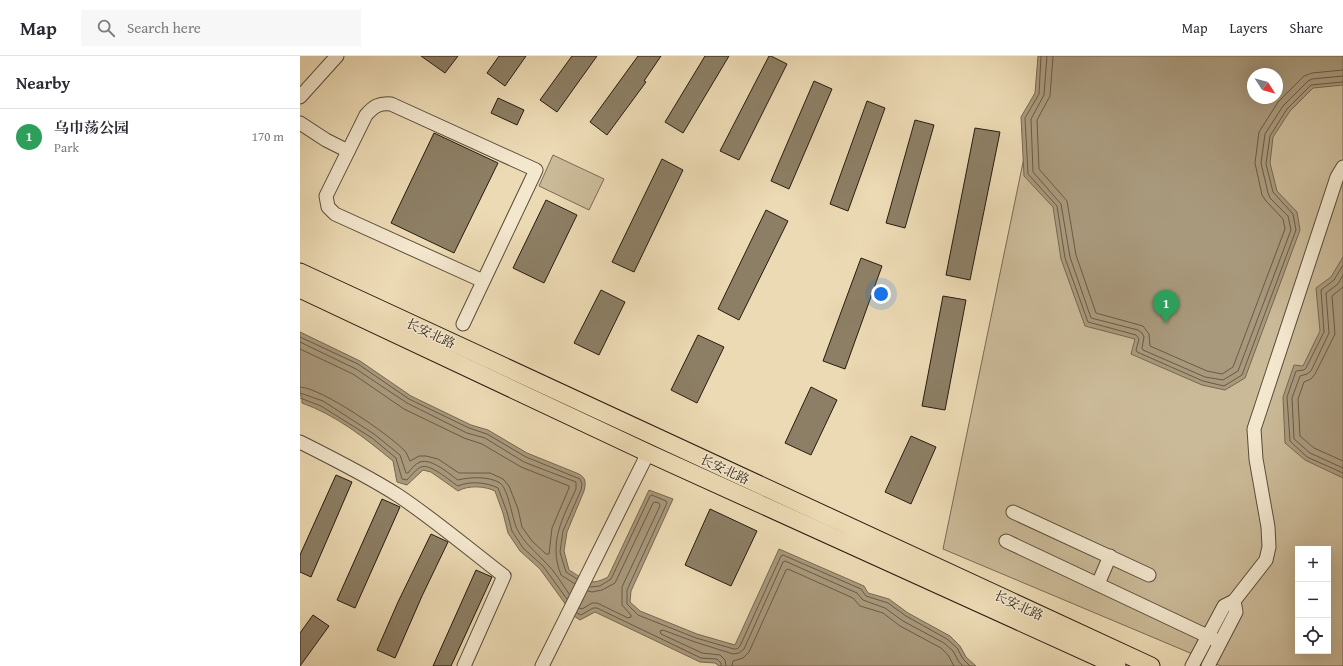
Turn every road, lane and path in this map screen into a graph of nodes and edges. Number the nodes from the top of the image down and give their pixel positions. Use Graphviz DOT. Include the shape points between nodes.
graph roads {
  1 [pos="337,56"];
  2 [pos="300,97"];
  3 [pos="300,123"];
  4 [pos="348,151"];
  5 [pos="1343,167"];
  6 [pos="300,272"];
  7 [pos="483,281"];
  8 [pos="300,289"];
  9 [pos="463,324"];
  10 [pos="300,442"];
  11 [pos="648,453"];
  12 [pos="1013,512"];
  13 [pos="1006,541"];
  14 [pos="1110,556"];
  15 [pos="1149,575"];
  16 [pos="1098,584"];
  17 [pos="1234,601"];
  18 [pos="1208,636"];
  19 [pos="1220,642"];
  20 [pos="464,666"];
  21 [pos="542,666"];
  22 [pos="1117,666"];
  23 [pos="1151,666"];
  24 [pos="1192,666"];
  25 [pos="1208,666"];
  1 -- 2 [label="street"];
  3 -- 4 [label="street"];
  4 -- 7 [label="street" via="326,196 328,207 335,214"];
  4 -- 7 [label="street" via="366,115 374,106 386,103 536,170"];
  5 -- 17 [label="street" via="1337,177 1254,430 1269,547 1266,560"];
  6 -- 23 [label="main road, 长安北路"];
  7 -- 9 [label="street"];
  8 -- 11 [label="main road, 长安北路"];
  10 -- 20 [label="street" via="348,466 398,496 504,576"];
  11 -- 21 [label="street"];
  11 -- 22 [label="main road, 长安北路"];
  12 -- 14 [label="street"];
  13 -- 16 [label="street"];
  14 -- 15 [label="street"];
  14 -- 16 [label="street"];
  16 -- 18 [label="street"];
  17 -- 18 [label="street" via="1224,606"];
  17 -- 19 [label="street" via="1236,612"];
  18 -- 19 [label="street"];
  18 -- 24 [label="street"];
  19 -- 25 [label="street"];
}
